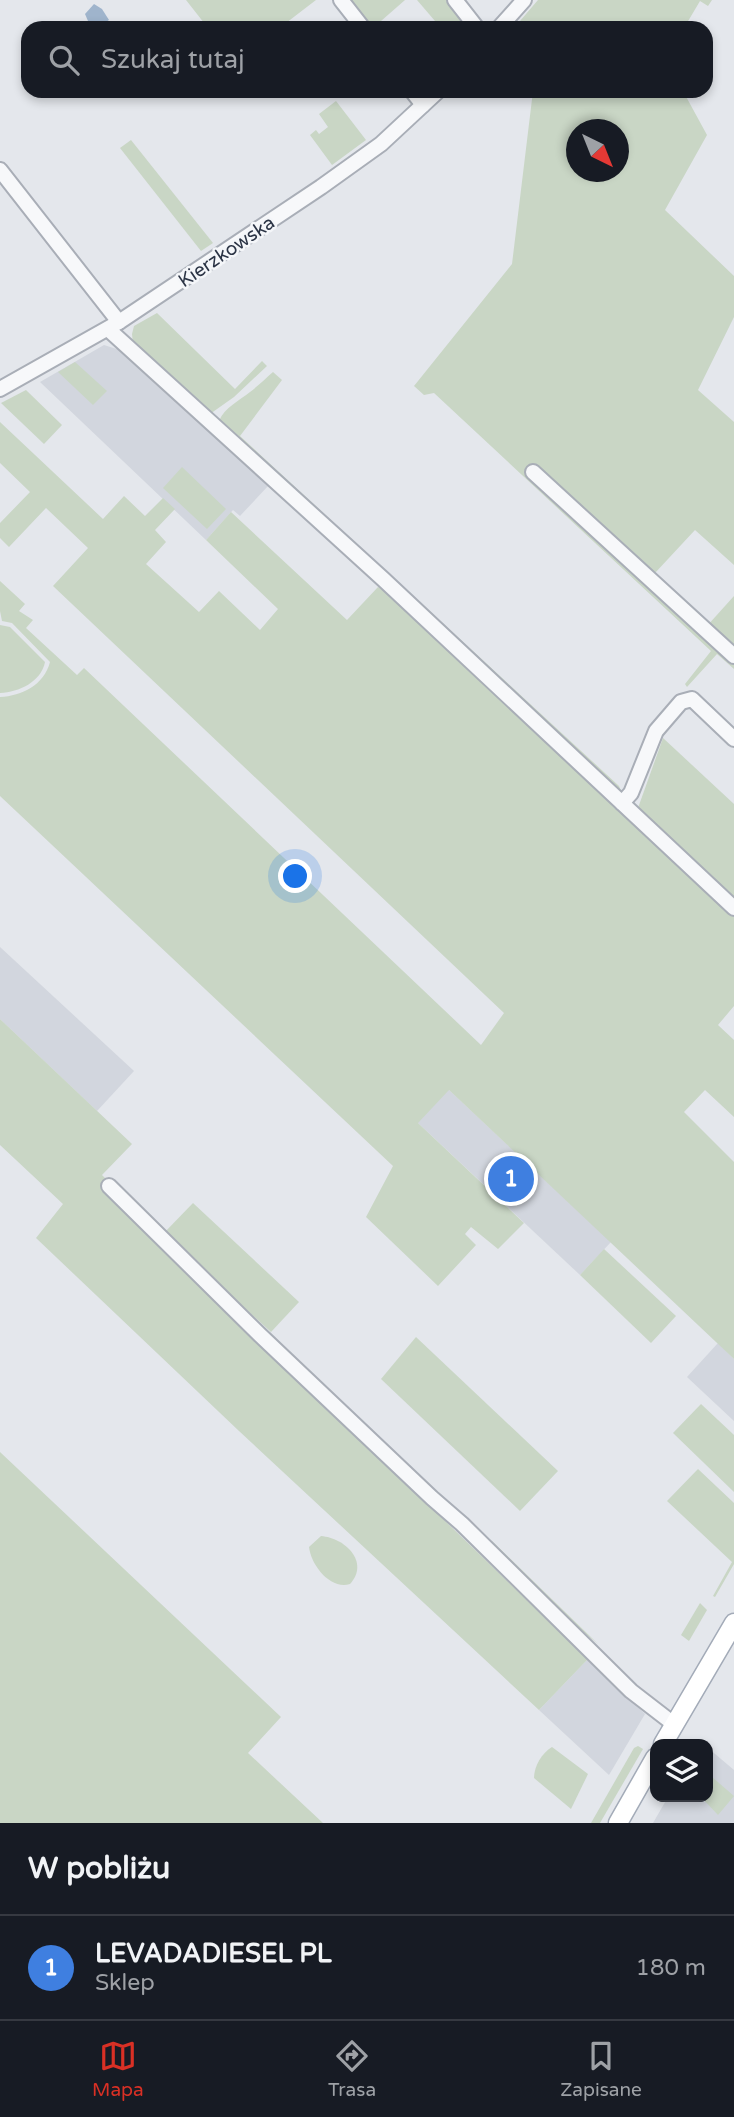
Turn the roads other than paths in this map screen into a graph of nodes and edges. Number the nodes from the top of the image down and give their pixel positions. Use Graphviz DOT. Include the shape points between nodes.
graph roads {
  1 [pos="341,0"];
  2 [pos="455,0"];
  3 [pos="524,0"];
  4 [pos="358,21"];
  5 [pos="472,21"];
  6 [pos="505,21"];
  7 [pos="418,98"];
  8 [pos="430,98"];
  9 [pos="423,105"];
  10 [pos="0,170"];
  11 [pos="113,325"];
  12 [pos="0,389"];
  13 [pos="533,472"];
  14 [pos="734,656"];
  15 [pos="734,739"];
  16 [pos="622,803"];
  17 [pos="734,908"];
  18 [pos="108,1186"];
  19 [pos="734,1623"];
  20 [pos="675,1725"];
  21 [pos="666,1739"];
  22 [pos="650,1767"];
  23 [pos="618,1823"];
  1 -- 4 [label="street"];
  2 -- 5 [label="street"];
  3 -- 6 [label="street"];
  7 -- 9 [label="street"];
  8 -- 9 [label="street, Kierzkowska"];
  9 -- 11 [label="street, Kierzkowska" via="351,166"];
  10 -- 11 [label="street"];
  11 -- 12 [label="street, Kierzkowska"];
  11 -- 16 [label="street"];
  13 -- 14 [label="street"];
  15 -- 16 [label="street" via="692,699 681,702 656,731 631,793"];
  16 -- 17 [label="street"];
  18 -- 20 [label="street" via="631,1690"];
  19 -- 20 [label="main road"];
  20 -- 21 [label="main road"];
  22 -- 23 [label="main road"];
}
